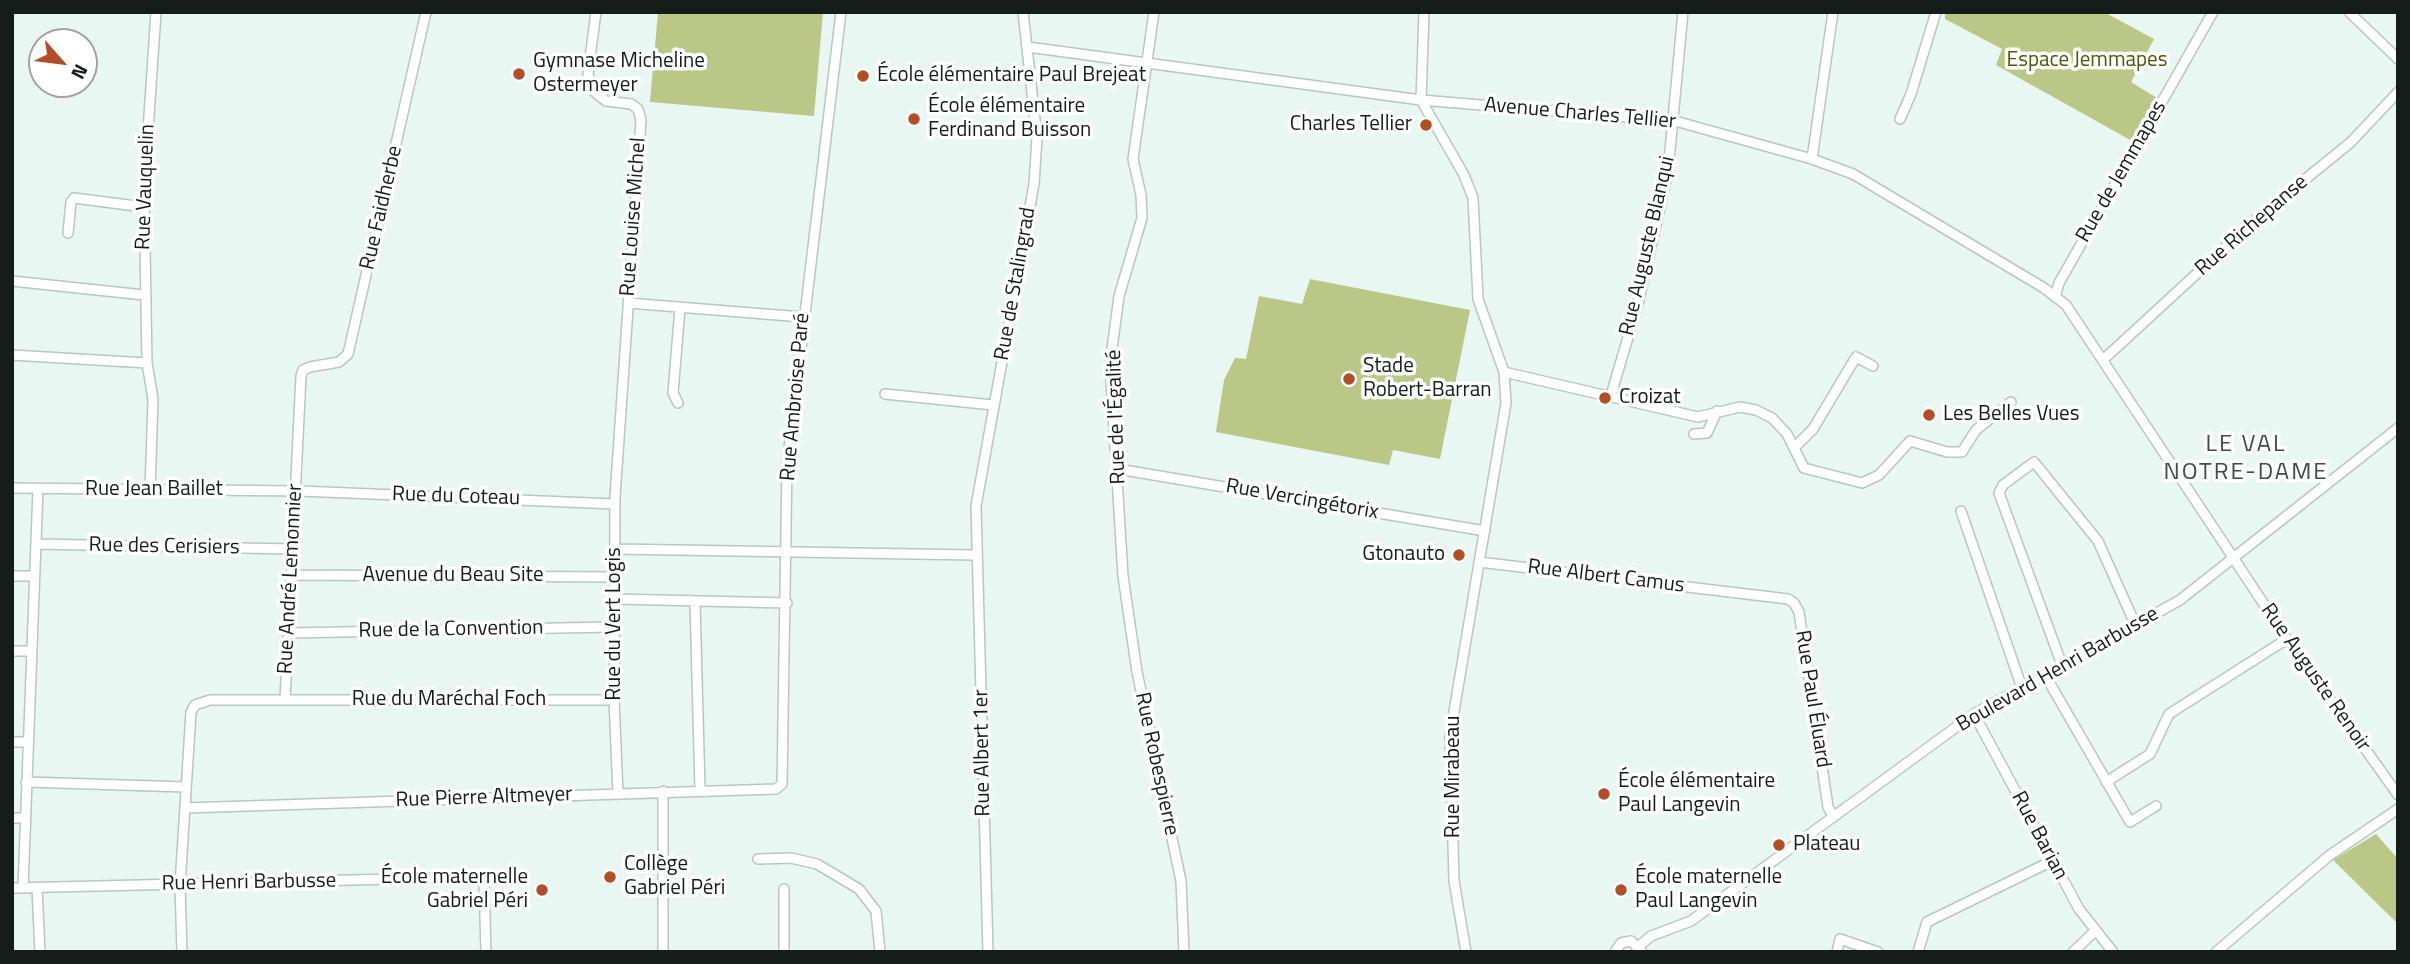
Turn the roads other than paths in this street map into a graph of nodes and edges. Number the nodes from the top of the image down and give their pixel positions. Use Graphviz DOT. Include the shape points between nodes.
graph roads {
  1 [pos="156,12"];
  2 [pos="426,12"];
  3 [pos="596,12"];
  4 [pos="841,12"];
  5 [pos="1023,12"];
  6 [pos="1154,12"];
  7 [pos="1424,12"];
  8 [pos="1683,12"];
  9 [pos="1833,12"];
  10 [pos="1936,12"];
  11 [pos="2213,12"];
  12 [pos="2349,12"];
  13 [pos="1028,47"];
  14 [pos="2398,59"];
  15 [pos="1147,63"];
  16 [pos="2398,92"];
  17 [pos="1421,100"];
  18 [pos="1900,119"];
  19 [pos="1675,121"];
  20 [pos="1812,159"];
  21 [pos="144,207"];
  22 [pos="68,233"];
  23 [pos="12,281"];
  24 [pos="144,295"];
  25 [pos="2055,297"];
  26 [pos="628,303"];
  27 [pos="680,308"];
  28 [pos="803,317"];
  29 [pos="12,355"];
  30 [pos="2104,359"];
  31 [pos="146,363"];
  32 [pos="1873,366"];
  33 [pos="303,370"];
  34 [pos="1504,372"];
  35 [pos="885,394"];
  36 [pos="1611,395"];
  37 [pos="2011,402"];
  38 [pos="678,403"];
  39 [pos="993,405"];
  40 [pos="1717,411"];
  41 [pos="2398,428"];
  42 [pos="1694,434"];
  43 [pos="1794,448"];
  44 [pos="618,456"];
  45 [pos="1118,469"];
  46 [pos="12,488"];
  47 [pos="38,489"];
  48 [pos="150,491"];
  49 [pos="296,491"];
  50 [pos="615,504"];
  51 [pos="1961,511"];
  52 [pos="1485,531"];
  53 [pos="36,544"];
  54 [pos="292,549"];
  55 [pos="615,549"];
  56 [pos="787,553"];
  57 [pos="975,555"];
  58 [pos="2234,559"];
  59 [pos="1479,562"];
  60 [pos="291,575"];
  61 [pos="12,576"];
  62 [pos="34,576"];
  63 [pos="1123,576"];
  64 [pos="615,577"];
  65 [pos="1733,593"];
  66 [pos="615,599"];
  67 [pos="695,602"];
  68 [pos="787,603"];
  69 [pos="2135,624"];
  70 [pos="614,627"];
  71 [pos="288,633"];
  72 [pos="2287,639"];
  73 [pos="12,651"];
  74 [pos="31,651"];
  75 [pos="2062,665"];
  76 [pos="2045,676"];
  77 [pos="2022,688"];
  78 [pos="285,700"];
  79 [pos="614,700"];
  80 [pos="1974,714"];
  81 [pos="12,742"];
  82 [pos="27,742"];
  83 [pos="26,782"];
  84 [pos="2106,782"];
  85 [pos="782,785"];
  86 [pos="186,787"];
  87 [pos="700,790"];
  88 [pos="663,791"];
  89 [pos="618,793"];
  90 [pos="2398,795"];
  91 [pos="2156,806"];
  92 [pos="185,808"];
  93 [pos="2398,809"];
  94 [pos="1833,816"];
  95 [pos="12,818"];
  96 [pos="25,818"];
  97 [pos="758,859"];
  98 [pos="2052,861"];
  99 [pos="180,885"];
  100 [pos="12,888"];
  101 [pos="23,888"];
  102 [pos="37,888"];
  103 [pos="784,889"];
  104 [pos="2095,931"];
  105 [pos="1641,949"];
  106 [pos="40,952"];
  107 [pos="182,952"];
  108 [pos="486,952"];
  109 [pos="663,952"];
  110 [pos="784,952"];
  111 [pos="880,952"];
  112 [pos="988,952"];
  113 [pos="1184,952"];
  114 [pos="1466,952"];
  115 [pos="1615,952"];
  116 [pos="1837,952"];
  117 [pos="1878,952"];
  118 [pos="1918,952"];
  119 [pos="2073,952"];
  120 [pos="2113,952"];
  121 [pos="2216,952"];
  1 -- 21 [label="street, Rue Vauquelin"];
  2 -- 33 [label="street, Rue Faidherbe" via="348,354 339,362"];
  3 -- 26 [label="street, Rue Louise Michel" via="588,73 591,89 606,101 631,104 641,120"];
  4 -- 28 [label="street, Rue Ambroise Paré"];
  5 -- 13 [label="street, Rue de Stalingrad"];
  6 -- 15 [label="street, Rue de l'Égalité"];
  7 -- 17 [label="street"];
  8 -- 19 [label="street, Rue Auguste Blanqui"];
  9 -- 20 [label="street"];
  10 -- 18 [label="street"];
  11 -- 25 [label="street, Rue de Jemmapes"];
  12 -- 14 [label="street"];
  13 -- 15 [label="street, Avenue Charles Tellier"];
  13 -- 39 [label="street, Rue de Stalingrad" via="1037,138 1034,184"];
  15 -- 17 [label="street, Avenue Charles Tellier"];
  15 -- 45 [label="street, Rue de l'Égalité" via="1133,159 1142,218 1119,296 1110,364"];
  16 -- 30 [label="street, Rue Richepanse" via="2351,142 2254,221"];
  17 -- 19 [label="street, Avenue Charles Tellier"];
  17 -- 34 [label="street, Rue Mirabeau" via="1473,198 1478,299"];
  19 -- 20 [label="street, Avenue Charles Tellier"];
  19 -- 36 [label="street, Rue Auguste Blanqui" via="1639,300"];
  20 -- 25 [label="street, Avenue Charles Tellier" via="1853,174"];
  21 -- 22 [label="street" via="74,198"];
  21 -- 24 [label="street, Rue Vauquelin"];
  23 -- 24 [label="street"];
  24 -- 31 [label="street, Rue Vauquelin"];
  25 -- 30 [label="street, Avenue Charles Tellier" via="2066,305"];
  26 -- 27 [label="street"];
  26 -- 44 [label="street, Rue Louise Michel"];
  27 -- 28 [label="street"];
  27 -- 38 [label="street" via="673,393"];
  28 -- 56 [label="street, Rue Ambroise Paré" via="787,465"];
  29 -- 31 [label="street"];
  30 -- 58 [label="street, Rue Auguste Renoir"];
  31 -- 48 [label="street, Rue Vauquelin" via="153,399"];
  32 -- 43 [label="street" via="1856,357 1813,429"];
  33 -- 49 [label="street, Rue André Lemonnier"];
  34 -- 36 [label="street"];
  34 -- 52 [label="street, Rue Mirabeau" via="1506,403"];
  35 -- 39 [label="street"];
  36 -- 40 [label="street" via="1698,417"];
  37 -- 43 [label="street" via="1976,430 1962,452 1947,453 1910,441 1879,475 1862,483 1804,468"];
  39 -- 57 [label="street, Rue de Stalingrad" via="976,506"];
  40 -- 42 [label="street" via="1707,433"];
  40 -- 43 [label="street" via="1740,407 1772,418"];
  41 -- 58 [label="street, Boulevard Henri Barbusse"];
  44 -- 50 [label="street, Rue du Vert Logis"];
  45 -- 52 [label="street, Rue Vercingétorix"];
  45 -- 63 [label="street, Rue de l'Égalité"];
  46 -- 47 [label="street, Rue Jean Baillet"];
  47 -- 48 [label="street, Rue Jean Baillet"];
  47 -- 53 [label="street"];
  48 -- 49 [label="street, Rue Jean Baillet"];
  49 -- 50 [label="street, Rue du Coteau"];
  49 -- 54 [label="street, Rue André Lemonnier"];
  50 -- 55 [label="street, Rue du Vert Logis"];
  51 -- 77 [label="street"];
  52 -- 59 [label="street, Rue Mirabeau"];
  53 -- 54 [label="street, Rue des Cerisiers"];
  53 -- 62 [label="street"];
  54 -- 60 [label="street, Rue André Lemonnier"];
  55 -- 56 [label="street"];
  55 -- 64 [label="street, Rue du Vert Logis"];
  56 -- 57 [label="street"];
  56 -- 68 [label="street, Rue Ambroise Paré"];
  57 -- 112 [label="street, Rue Albert 1er"];
  58 -- 69 [label="street, Boulevard Henri Barbusse" via="2180,600"];
  58 -- 72 [label="street, Rue Auguste Renoir"];
  59 -- 65 [label="street, Rue Albert Camus"];
  59 -- 114 [label="street, Rue Mirabeau" via="1450,735 1454,881"];
  60 -- 64 [label="street, Avenue du Beau Site"];
  60 -- 71 [label="street, Rue André Lemonnier"];
  61 -- 62 [label="street"];
  62 -- 74 [label="street"];
  63 -- 113 [label="street, Rue Robespierre" via="1137,672 1181,881"];
  64 -- 66 [label="street, Rue du Vert Logis"];
  65 -- 94 [label="street, Rue Paul Éluard" via="1788,599 1799,612"];
  66 -- 67 [label="street"];
  66 -- 70 [label="street, Rue du Vert Logis"];
  67 -- 68 [label="street"];
  67 -- 87 [label="street"];
  68 -- 85 [label="street, Rue Ambroise Paré"];
  69 -- 75 [label="street, Boulevard Henri Barbusse"];
  69 -- 75 [label="street" via="2098,541 2034,462 1999,493"];
  70 -- 71 [label="street, Rue de la Convention"];
  70 -- 79 [label="street, Rue du Vert Logis"];
  71 -- 78 [label="street, Rue André Lemonnier"];
  72 -- 84 [label="street" via="2169,715 2150,754"];
  72 -- 90 [label="street, Rue Auguste Renoir"];
  73 -- 74 [label="street"];
  74 -- 82 [label="street"];
  75 -- 76 [label="street, Boulevard Henri Barbusse"];
  76 -- 77 [label="street, Boulevard Henri Barbusse"];
  76 -- 84 [label="street"];
  77 -- 80 [label="street, Boulevard Henri Barbusse"];
  78 -- 79 [label="street, Rue du Maréchal Foch"];
  78 -- 86 [label="street, Rue André Lemonnier" via="210,700 195,705"];
  79 -- 89 [label="street, Rue du Vert Logis"];
  80 -- 94 [label="street, Boulevard Henri Barbusse"];
  80 -- 98 [label="street, Rue Barian"];
  81 -- 82 [label="street"];
  82 -- 83 [label="street"];
  83 -- 86 [label="street"];
  83 -- 96 [label="street"];
  84 -- 91 [label="street" via="2130,822"];
  85 -- 87 [label="street, Rue Pierre Altmeyer" via="776,789"];
  86 -- 92 [label="street, Rue André Lemonnier"];
  87 -- 88 [label="street, Rue Pierre Altmeyer"];
  88 -- 89 [label="street, Rue Pierre Altmeyer"];
  88 -- 109 [label="street"];
  89 -- 92 [label="street, Rue Pierre Altmeyer"];
  92 -- 99 [label="street, Rue André Lemonnier"];
  93 -- 121 [label="street" via="2330,855"];
  94 -- 105 [label="street, Boulevard Henri Barbusse" via="1691,921 1651,936"];
  95 -- 96 [label="street"];
  96 -- 101 [label="street"];
  97 -- 111 [label="street" via="791,858 817,864 859,889 876,911"];
  98 -- 104 [label="street, Rue Barian"];
  98 -- 118 [label="street" via="1927,922"];
  99 -- 102 [label="street, Rue Henri Barbusse"];
  99 -- 107 [label="street, Rue André Lemonnier"];
  99 -- 108 [label="street, Rue Henri Barbusse" via="479,877 484,882"];
  100 -- 101 [label="street, Rue Henri Barbusse"];
  101 -- 102 [label="street, Rue Henri Barbusse"];
  102 -- 106 [label="street"];
  103 -- 110 [label="street"];
  104 -- 119 [label="street"];
  104 -- 120 [label="street, Rue Barian"];
  105 -- 115 [label="street, Boulevard Henri Barbusse" via="1626,941"];
  116 -- 117 [label="street" via="1840,939"];
}
